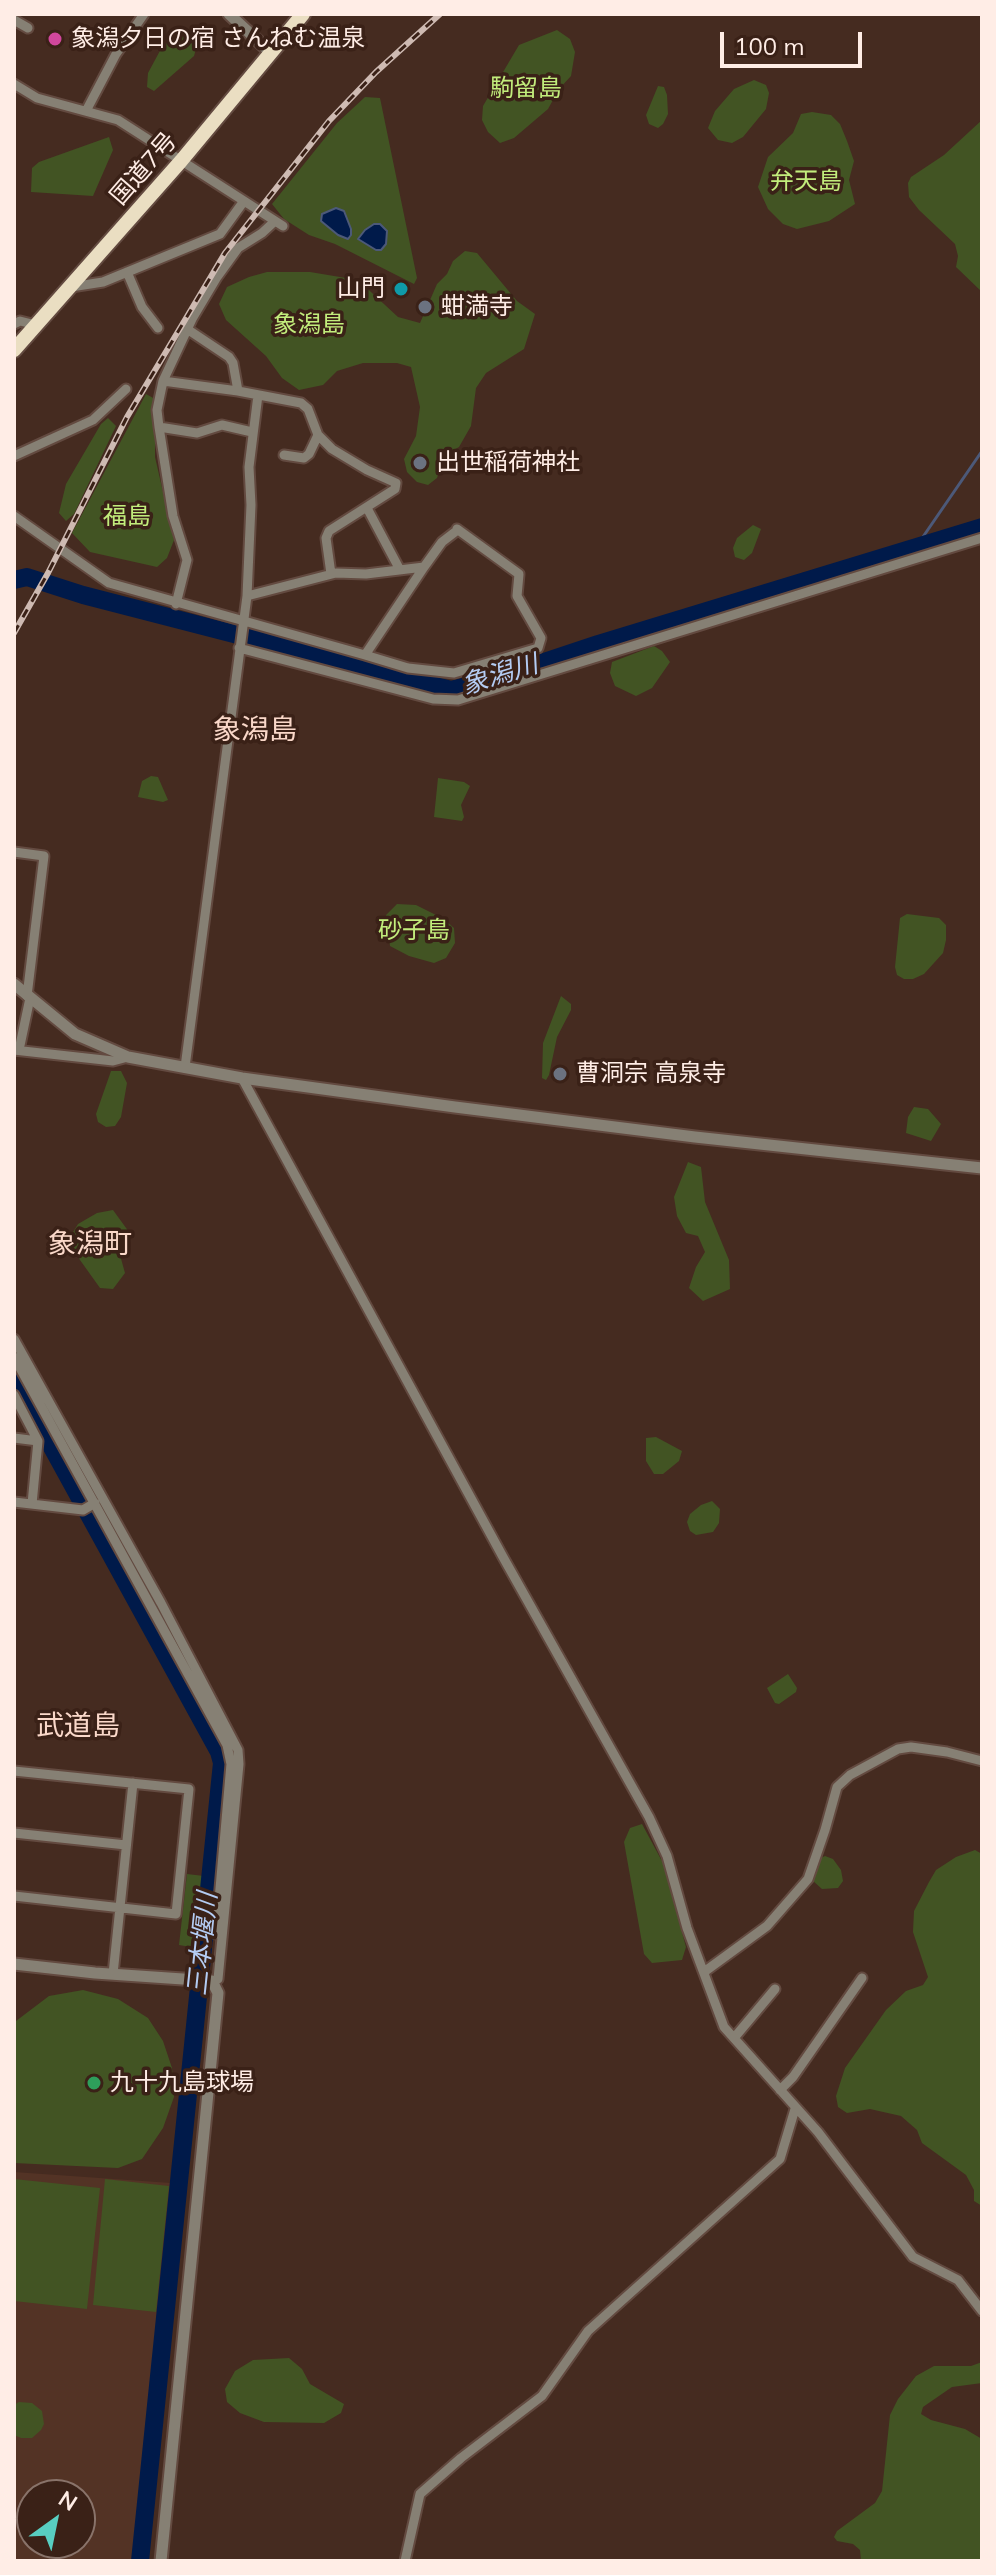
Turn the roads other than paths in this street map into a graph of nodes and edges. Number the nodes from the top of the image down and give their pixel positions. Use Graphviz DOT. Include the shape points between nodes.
graph roads {
  1 [pos="144,14"];
  2 [pos="229,14"];
  3 [pos="303,14"];
  4 [pos="14,20"];
  5 [pos="28,28"];
  6 [pos="270,52"];
  7 [pos="14,84"];
  8 [pos="86,111"];
  9 [pos="181,161"];
  10 [pos="244,201"];
  11 [pos="127,272"];
  12 [pos="68,288"];
  13 [pos="14,324"];
  14 [pos="36,325"];
  15 [pos="158,328"];
  16 [pos="187,329"];
  17 [pos="14,350"];
  18 [pos="163,381"];
  19 [pos="126,389"];
  20 [pos="238,391"];
  21 [pos="258,395"];
  22 [pos="159,427"];
  23 [pos="252,432"];
  24 [pos="318,435"];
  25 [pos="284,455"];
  26 [pos="14,456"];
  27 [pos="367,508"];
  28 [pos="14,516"];
  29 [pos="982,538"];
  30 [pos="424,567"];
  31 [pos="400,570"];
  32 [pos="331,574"];
  33 [pos="247,596"];
  34 [pos="176,604"];
  35 [pos="242,620"];
  36 [pos="239,648"];
  37 [pos="365,655"];
  38 [pos="14,852"];
  39 [pos="14,984"];
  40 [pos="29,997"];
  41 [pos="16,1050"];
  42 [pos="128,1057"];
  43 [pos="185,1067"];
  44 [pos="242,1078"];
  45 [pos="982,1168"];
  46 [pos="14,1339"];
  47 [pos="14,1357"];
  48 [pos="14,1395"];
  49 [pos="14,1438"];
  50 [pos="38,1441"];
  51 [pos="14,1502"];
  52 [pos="32,1504"];
  53 [pos="95,1504"];
  54 [pos="982,1761"];
  55 [pos="14,1771"];
  56 [pos="133,1783"];
  57 [pos="14,1833"];
  58 [pos="126,1845"];
  59 [pos="14,1896"];
  60 [pos="120,1908"];
  61 [pos="14,1964"];
  62 [pos="704,1972"];
  63 [pos="113,1974"];
  64 [pos="862,1978"];
  65 [pos="214,1981"];
  66 [pos="775,1989"];
  67 [pos="734,2038"];
  68 [pos="780,2090"];
  69 [pos="795,2109"];
  70 [pos="982,2311"];
  71 [pos="161,2561"];
  72 [pos="405,2561"];
  1 -- 8 [label="street"];
  2 -- 6 [label="street"];
  3 -- 6 [label="highway, 国道7号"];
  4 -- 5 [label="street"];
  6 -- 9 [label="highway, 国道7号"];
  7 -- 8 [label="street" via="37,98"];
  8 -- 9 [label="street" via="133,127"];
  9 -- 10 [label="street"];
  9 -- 12 [label="highway, 国道7号"];
  10 -- 11 [label="street" via="220,234"];
  10 -- 16 [label="street" via="279,223 238,248"];
  11 -- 12 [label="street"];
  11 -- 15 [label="street"];
  12 -- 14 [label="highway, 国道7号"];
  13 -- 14 [label="street"];
  14 -- 17 [label="highway, 国道7号"];
  16 -- 18 [label="street"];
  16 -- 20 [label="street" via="229,357"];
  18 -- 20 [label="street"];
  18 -- 22 [label="street"];
  19 -- 26 [label="street" via="81,428"];
  20 -- 21 [label="street"];
  21 -- 23 [label="street"];
  21 -- 24 [label="street" via="301,403"];
  22 -- 23 [label="street" via="197,433 222,425"];
  22 -- 34 [label="street" via="173,516 187,560"];
  23 -- 33 [label="street"];
  24 -- 25 [label="street" via="304,458"];
  24 -- 27 [label="street" via="332,449 396,483"];
  27 -- 31 [label="street"];
  27 -- 32 [label="street" via="329,531"];
  28 -- 34 [label="street" via="109,583"];
  29 -- 36 [label="street" via="458,700 433,699"];
  30 -- 31 [label="street"];
  30 -- 37 [label="street"];
  30 -- 37 [label="street" via="456,530 519,574 517,596 541,638 538,648 454,673 408,668"];
  31 -- 32 [label="street"];
  32 -- 33 [label="street"];
  33 -- 35 [label="street"];
  34 -- 35 [label="street"];
  35 -- 36 [label="street"];
  35 -- 37 [label="street"];
  36 -- 43 [label="street"];
  38 -- 40 [label="street" via="44,856"];
  39 -- 40 [label="street"];
  40 -- 41 [label="street"];
  40 -- 42 [label="street" via="75,1034"];
  41 -- 42 [label="street" via="113,1061"];
  42 -- 43 [label="street"];
  43 -- 44 [label="street"];
  44 -- 45 [label="street"];
  44 -- 62 [label="street" via="649,1817"];
  46 -- 65 [label="street" via="238,1750"];
  47 -- 53 [label="street"];
  48 -- 50 [label="street"];
  49 -- 50 [label="street"];
  50 -- 52 [label="street"];
  51 -- 52 [label="street"];
  52 -- 53 [label="street" via="83,1510"];
  53 -- 65 [label="street" via="227,1745 231,1764"];
  54 -- 62 [label="street" via="911,1747 850,1775 837,1787 808,1879 767,1926"];
  55 -- 56 [label="street"];
  56 -- 58 [label="street"];
  56 -- 60 [label="street" via="189,1789 176,1914"];
  57 -- 58 [label="street"];
  58 -- 60 [label="street"];
  59 -- 60 [label="street"];
  60 -- 63 [label="street"];
  61 -- 63 [label="street"];
  62 -- 67 [label="street" via="724,2027"];
  63 -- 65 [label="street"];
  64 -- 68 [label="street"];
  65 -- 71 [label="street" via="218,1993"];
  66 -- 67 [label="street"];
  67 -- 68 [label="street"];
  68 -- 69 [label="street"];
  69 -- 70 [label="street" via="913,2257 958,2280"];
  69 -- 72 [label="street" via="780,2159 588,2331 542,2396 420,2494"];
}
